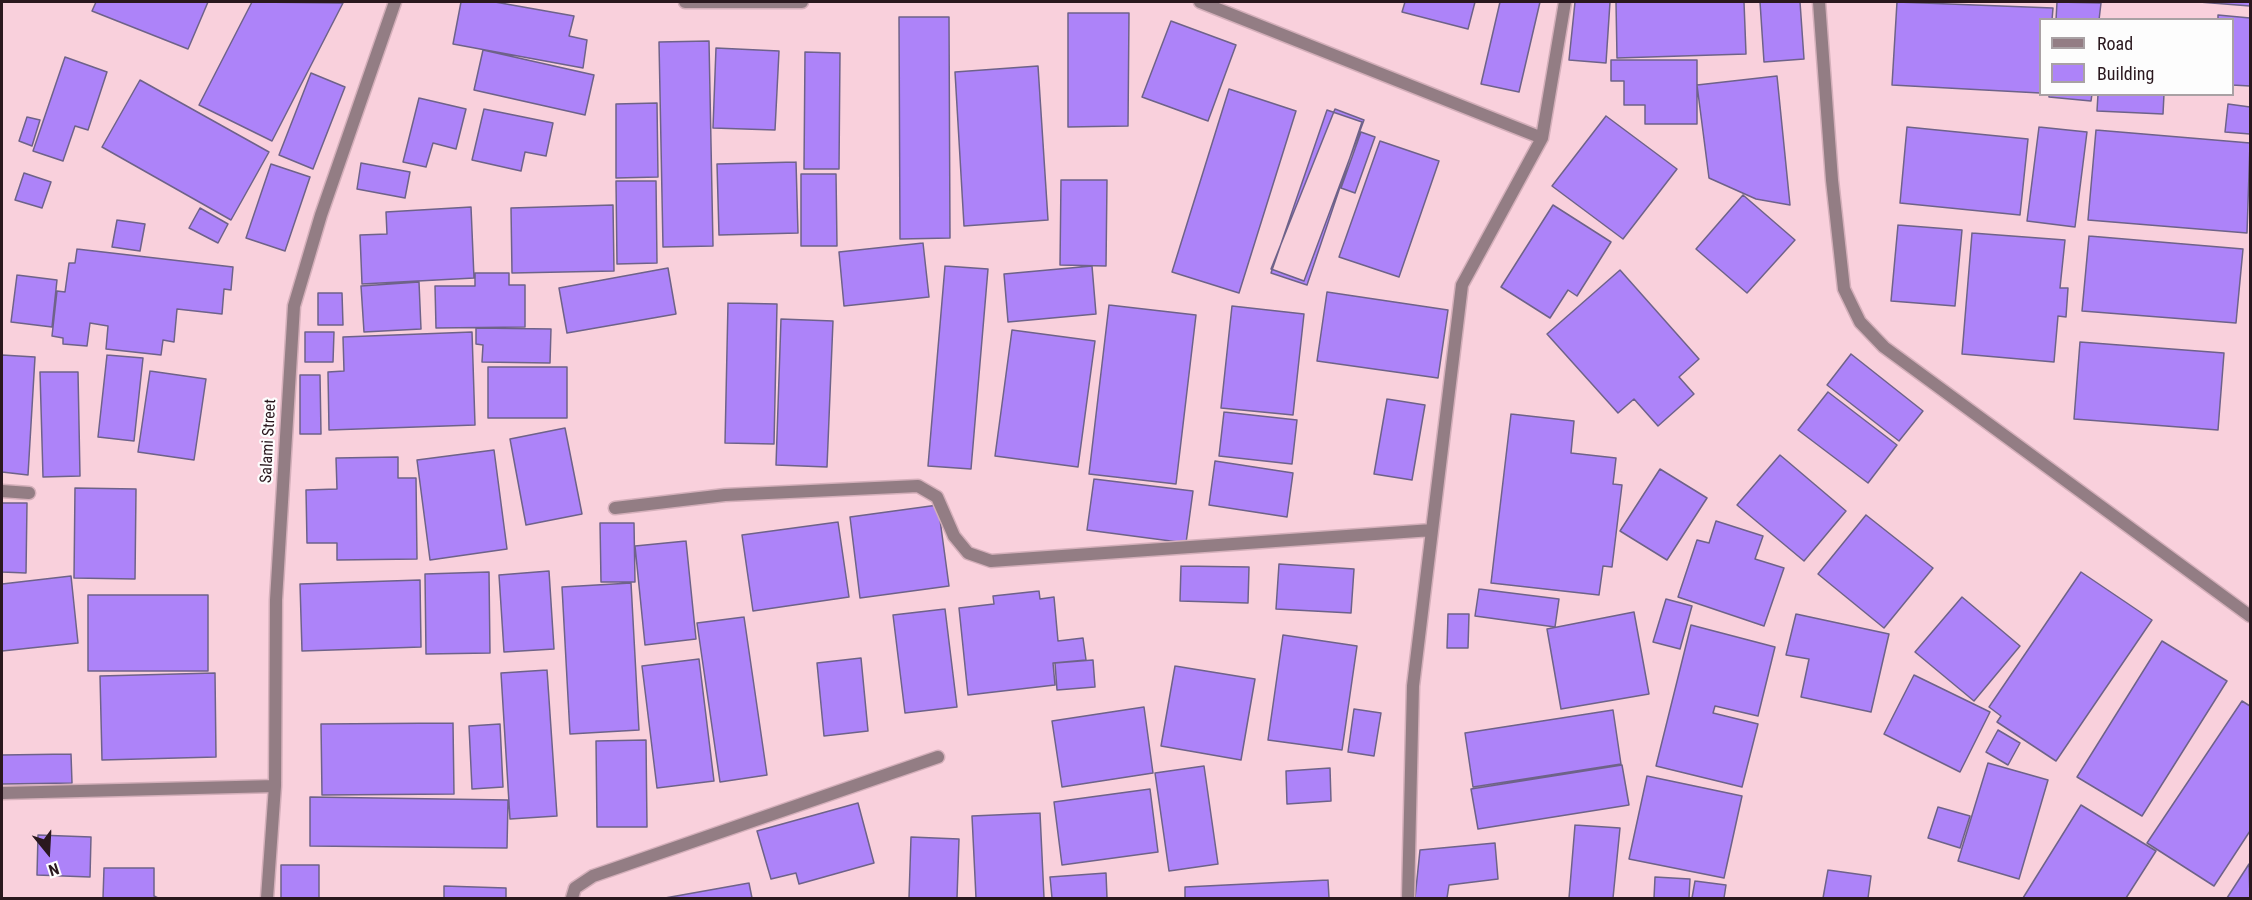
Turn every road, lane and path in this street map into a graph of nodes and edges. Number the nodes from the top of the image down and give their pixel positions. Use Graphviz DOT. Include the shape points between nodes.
graph roads {
  1 [pos="395,2"];
  2 [pos="685,2"];
  3 [pos="802,2"];
  4 [pos="1200,2"];
  5 [pos="1565,2"];
  6 [pos="1819,2"];
  7 [pos="1542,138"];
  8 [pos="2,491"];
  9 [pos="29,493"];
  10 [pos="615,508"];
  11 [pos="1432,530"];
  12 [pos="2250,616"];
  13 [pos="938,757"];
  14 [pos="274,786"];
  15 [pos="2,793"];
  16 [pos="267,898"];
  17 [pos="572,898"];
  18 [pos="1408,898"];
  1 -- 14 [label="street, Salami Street" via="321,215 294,306 276,600"];
  2 -- 3 [label="street"];
  4 -- 7 [label="street"];
  5 -- 7 [label="street"];
  6 -- 12 [label="street" via="1832,180 1845,289 1860,322 1884,347"];
  7 -- 11 [label="street" via="1462,285"];
  8 -- 9 [label="street"];
  10 -- 11 [label="street" via="725,495 918,486 937,497 954,536 968,553 991,561"];
  11 -- 18 [label="street" via="1413,686"];
  13 -- 17 [label="street" via="593,876 575,888"];
  14 -- 15 [label="street"];
  14 -- 16 [label="street, Salami Street"];
}
